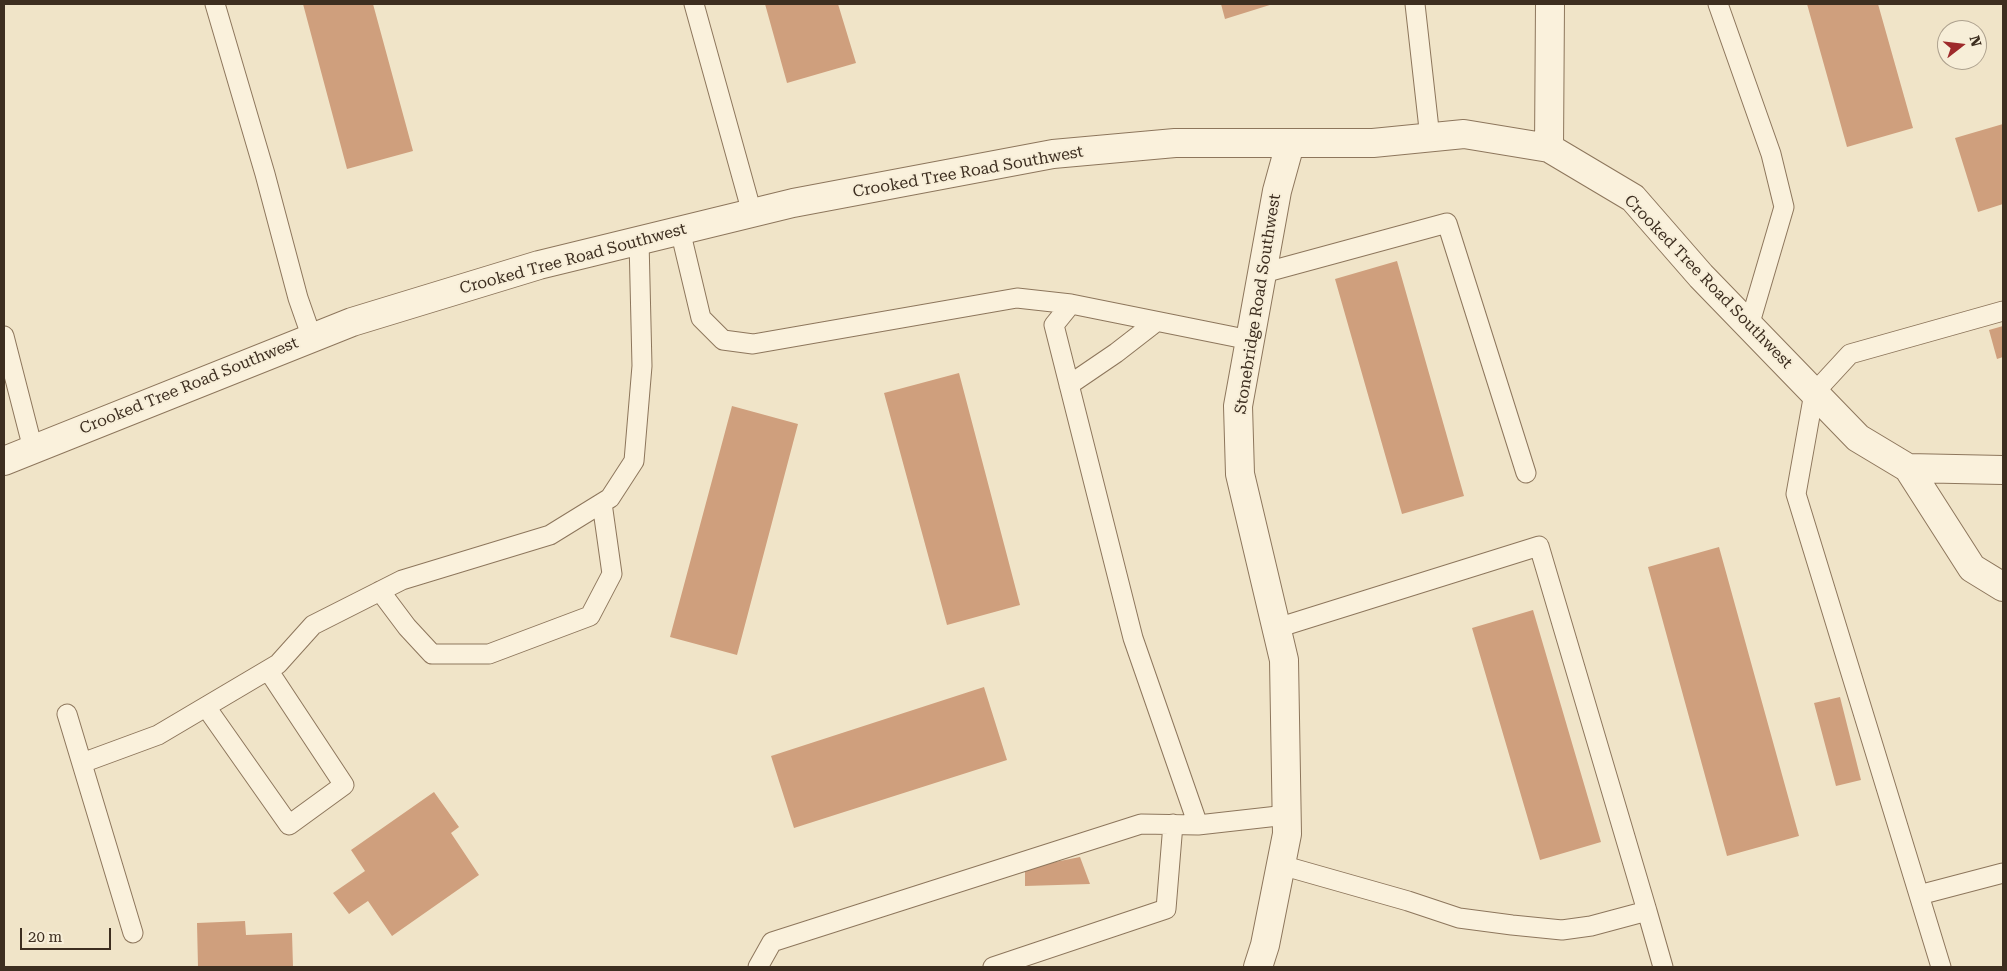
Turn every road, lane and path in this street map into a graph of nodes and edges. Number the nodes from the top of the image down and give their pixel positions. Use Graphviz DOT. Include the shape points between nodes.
graph roads {
  1 [pos="215,4"];
  2 [pos="694,4"];
  3 [pos="1416,4"];
  4 [pos="1550,4"];
  5 [pos="1718,4"];
  6 [pos="1430,138"];
  7 [pos="1290,144"];
  8 [pos="1549,148"];
  9 [pos="752,212"];
  10 [pos="680,230"];
  11 [pos="639,240"];
  12 [pos="1263,273"];
  13 [pos="1071,304"];
  14 [pos="2003,311"];
  15 [pos="1156,322"];
  16 [pos="1749,326"];
  17 [pos="4,336"];
  18 [pos="312,338"];
  19 [pos="1250,340"];
  20 [pos="1069,385"];
  21 [pos="1814,393"];
  22 [pos="33,449"];
  23 [pos="4,461"];
  24 [pos="1908,468"];
  25 [pos="2003,470"];
  26 [pos="1526,473"];
  27 [pos="602,503"];
  28 [pos="2003,587"];
  29 [pos="380,591"];
  30 [pos="1277,628"];
  31 [pos="268,670"];
  32 [pos="206,707"];
  33 [pos="67,714"];
  34 [pos="82,763"];
  35 [pos="1287,815"];
  36 [pos="1173,824"];
  37 [pos="1198,825"];
  38 [pos="1281,865"];
  39 [pos="2003,874"];
  40 [pos="1920,895"];
  41 [pos="1647,911"];
  42 [pos="133,933"];
  43 [pos="758,967"];
  44 [pos="993,967"];
  45 [pos="1258,967"];
  46 [pos="1664,967"];
  47 [pos="1941,967"];
  1 -- 18 [label="lane"];
  2 -- 9 [label="lane"];
  3 -- 6 [label="lane"];
  4 -- 8 [label="street"];
  5 -- 16 [label="lane" via="1771,154 1784,207"];
  6 -- 7 [label="street, Crooked Tree Road Southwest" via="1373,144"];
  6 -- 8 [label="street, Crooked Tree Road Southwest" via="1464,134"];
  7 -- 9 [label="street, Crooked Tree Road Southwest" via="1175,143 1053,154"];
  7 -- 12 [label="street, Stonebridge Road Southwest" via="1277,191"];
  8 -- 16 [label="street, Crooked Tree Road Southwest" via="1633,198"];
  9 -- 10 [label="street, Crooked Tree Road Southwest"];
  10 -- 11 [label="street, Crooked Tree Road Southwest"];
  10 -- 13 [label="lane" via="701,318 723,340 753,344 1017,298"];
  11 -- 18 [label="street, Crooked Tree Road Southwest" via="539,265 352,322"];
  11 -- 27 [label="lane" via="642,366 634,461 610,498"];
  12 -- 19 [label="street, Stonebridge Road Southwest"];
  12 -- 26 [label="lane" via="1446,223"];
  13 -- 15 [label="lane"];
  13 -- 20 [label="lane" via="1054,325"];
  14 -- 21 [label="lane" via="1850,354"];
  15 -- 19 [label="lane"];
  15 -- 20 [label="lane"];
  16 -- 21 [label="street, Crooked Tree Road Southwest"];
  17 -- 22 [label="lane"];
  18 -- 22 [label="street, Crooked Tree Road Southwest"];
  19 -- 30 [label="street, Stonebridge Road Southwest" via="1238,406 1240,474"];
  20 -- 37 [label="lane" via="1133,638"];
  21 -- 24 [label="street, Crooked Tree Road Southwest" via="1858,438"];
  21 -- 40 [label="lane" via="1796,494"];
  22 -- 23 [label="street, Crooked Tree Road Southwest"];
  24 -- 25 [label="street, Crooked Tree Road Southwest"];
  24 -- 28 [label="street, Crooked Tree Road Southwest" via="1972,568"];
  27 -- 29 [label="lane" via="550,535 402,580"];
  27 -- 29 [label="lane" via="612,574 590,616 490,654 432,654"];
  29 -- 31 [label="lane" via="313,625 278,664"];
  30 -- 35 [label="street, Stonebridge Road Southwest" via="1284,660"];
  30 -- 41 [label="lane" via="1539,546"];
  31 -- 32 [label="lane"];
  31 -- 32 [label="lane" via="344,785 289,825"];
  32 -- 34 [label="lane" via="158,735"];
  33 -- 34 [label="lane"];
  34 -- 42 [label="lane"];
  35 -- 37 [label="lane"];
  35 -- 38 [label="street, Stonebridge Road Southwest"];
  36 -- 37 [label="lane"];
  36 -- 43 [label="lane" via="1141,824 772,942"];
  36 -- 44 [label="lane" via="1166,909"];
  38 -- 41 [label="lane" via="1459,918 1512,925 1562,930"];
  38 -- 45 [label="street, Stonebridge Road Southwest"];
  39 -- 40 [label="lane"];
  40 -- 47 [label="lane"];
  41 -- 46 [label="lane"];
}
